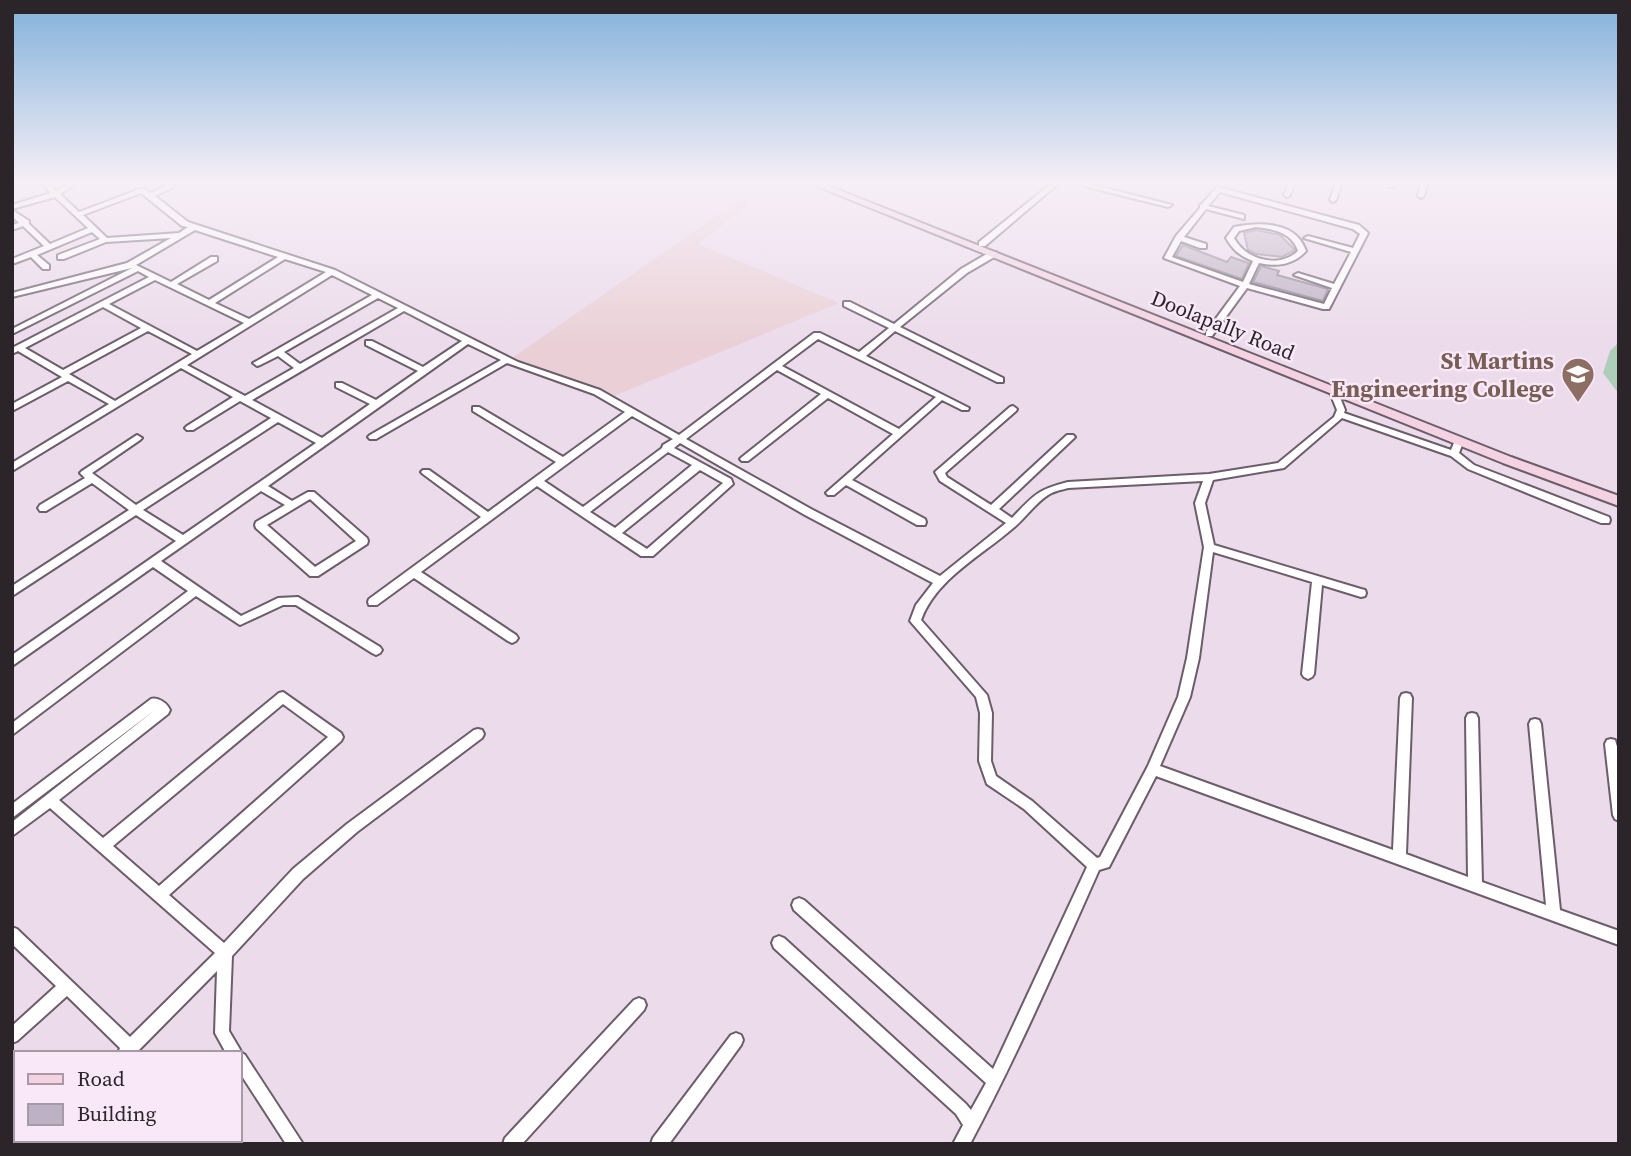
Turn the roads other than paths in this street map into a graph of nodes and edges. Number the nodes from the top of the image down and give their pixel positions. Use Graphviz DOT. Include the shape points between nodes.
graph roads {
  1 [pos="39,237"];
  2 [pos="74,237"];
  3 [pos="101,237"];
  4 [pos="144,237"];
  5 [pos="178,237"];
  6 [pos="223,237"];
  7 [pos="952,237"];
  8 [pos="955,237"];
  9 [pos="1000,237"];
  10 [pos="1231,237"];
  11 [pos="1293,237"];
  12 [pos="1362,237"];
  13 [pos="1179,238"];
  14 [pos="1308,238"];
  15 [pos="105,240"];
  16 [pos="1203,246"];
  17 [pos="49,247"];
  18 [pos="986,250"];
  19 [pos="1356,251"];
  20 [pos="32,254"];
  21 [pos="285,256"];
  22 [pos="61,257"];
  23 [pos="214,259"];
  24 [pos="1257,260"];
  25 [pos="12,262"];
  26 [pos="46,267"];
  27 [pos="133,267"];
  28 [pos="329,272"];
  29 [pos="1298,275"];
  30 [pos="155,277"];
  31 [pos="171,285"];
  32 [pos="1245,285"];
  33 [pos="1337,287"];
  34 [pos="12,295"];
  35 [pos="378,295"];
  36 [pos="209,303"];
  37 [pos="103,304"];
  38 [pos="847,304"];
  39 [pos="404,308"];
  40 [pos="248,322"];
  41 [pos="1181,326"];
  42 [pos="147,328"];
  43 [pos="894,330"];
  44 [pos="12,332"];
  45 [pos="1209,334"];
  46 [pos="468,340"];
  47 [pos="369,343"];
  48 [pos="16,350"];
  49 [pos="193,352"];
  50 [pos="278,352"];
  51 [pos="861,355"];
  52 [pos="507,360"];
  53 [pos="257,363"];
  54 [pos="183,366"];
  55 [pos="776,366"];
  56 [pos="298,369"];
  57 [pos="424,371"];
  58 [pos="65,375"];
  59 [pos="1000,380"];
  60 [pos="339,385"];
  61 [pos="1333,390"];
  62 [pos="827,394"];
  63 [pos="941,397"];
  64 [pos="242,398"];
  65 [pos="111,402"];
  66 [pos="377,404"];
  67 [pos="12,408"];
  68 [pos="965,408"];
  69 [pos="476,409"];
  70 [pos="1013,409"];
  71 [pos="632,411"];
  72 [pos="1339,414"];
  73 [pos="278,418"];
  74 [pos="1419,420"];
  75 [pos="190,428"];
  76 [pos="899,433"];
  77 [pos="373,437"];
  78 [pos="678,437"];
  79 [pos="1070,437"];
  80 [pos="137,438"];
  81 [pos="1458,440"];
  82 [pos="322,442"];
  83 [pos="666,447"];
  84 [pos="34,451"];
  85 [pos="1454,454"];
  86 [pos="745,458"];
  87 [pos="12,461"];
  88 [pos="563,462"];
  89 [pos="699,465"];
  90 [pos="12,468"];
  91 [pos="426,472"];
  92 [pos="1209,477"];
  93 [pos="93,478"];
  94 [pos="537,481"];
  95 [pos="846,481"];
  96 [pos="260,486"];
  97 [pos="831,493"];
  98 [pos="1619,494"];
  99 [pos="1619,501"];
  100 [pos="292,505"];
  101 [pos="43,509"];
  102 [pos="136,510"];
  103 [pos="992,510"];
  104 [pos="583,512"];
  105 [pos="488,517"];
  106 [pos="1605,520"];
  107 [pos="920,522"];
  108 [pos="1013,523"];
  109 [pos="615,533"];
  110 [pos="184,541"];
  111 [pos="1209,547"];
  112 [pos="154,562"];
  113 [pos="413,572"];
  114 [pos="1317,581"];
  115 [pos="942,582"];
  116 [pos="195,591"];
  117 [pos="12,592"];
  118 [pos="1361,593"];
  119 [pos="373,602"];
  120 [pos="512,638"];
  121 [pos="376,650"];
  122 [pos="12,661"];
  123 [pos="1308,674"];
  124 [pos="1406,698"];
  125 [pos="1472,718"];
  126 [pos="1535,724"];
  127 [pos="12,730"];
  128 [pos="478,734"];
  129 [pos="1611,744"];
  130 [pos="1153,769"];
  131 [pos="50,800"];
  132 [pos="12,812"];
  133 [pos="1619,815"];
  134 [pos="12,830"];
  135 [pos="103,846"];
  136 [pos="1399,859"];
  137 [pos="1095,865"];
  138 [pos="1475,886"];
  139 [pos="159,895"];
  140 [pos="799,905"];
  141 [pos="1554,915"];
  142 [pos="12,934"];
  143 [pos="1619,938"];
  144 [pos="779,943"];
  145 [pos="225,953"];
  146 [pos="67,986"];
  147 [pos="639,1005"];
  148 [pos="12,1036"];
  149 [pos="736,1040"];
  150 [pos="128,1050"];
  151 [pos="234,1051"];
  152 [pos="242,1063"];
  153 [pos="995,1081"];
  154 [pos="972,1126"];
  155 [pos="295,1144"];
  156 [pos="511,1144"];
  157 [pos="659,1144"];
  158 [pos="961,1144"];
  1 -- 17 [label="street"];
  2 -- 17 [label="street"];
  3 -- 15 [label="street"];
  4 -- 15 [label="street"];
  5 -- 27 [label="street"];
  6 -- 21 [label="street"];
  7 -- 18 [label="main road"];
  8 -- 18 [label="main road"];
  9 -- 18 [label="street"];
  10 -- 24 [label="street" via="1232,244"];
  11 -- 24 [label="street" via="1301,246 1298,257"];
  12 -- 19 [label="street"];
  13 -- 16 [label="street"];
  13 -- 32 [label="street" via="1169,259"];
  14 -- 19 [label="street"];
  15 -- 22 [label="street"];
  17 -- 20 [label="street"];
  18 -- 41 [label="main road"];
  18 -- 43 [label="street"];
  19 -- 33 [label="street"];
  20 -- 25 [label="street"];
  20 -- 26 [label="street"];
  21 -- 28 [label="street"];
  21 -- 36 [label="street"];
  23 -- 31 [label="street"];
  24 -- 32 [label="street"];
  27 -- 30 [label="street"];
  27 -- 34 [label="street"];
  27 -- 44 [label="street"];
  28 -- 35 [label="street"];
  28 -- 40 [label="street"];
  29 -- 33 [label="street"];
  30 -- 31 [label="street"];
  30 -- 37 [label="street"];
  31 -- 36 [label="street"];
  32 -- 33 [label="street" via="1320,307 1326,307"];
  32 -- 45 [label="street"];
  35 -- 39 [label="street"];
  35 -- 50 [label="street"];
  36 -- 40 [label="street"];
  37 -- 42 [label="street"];
  37 -- 48 [label="street"];
  38 -- 43 [label="street"];
  39 -- 46 [label="street"];
  39 -- 56 [label="street"];
  40 -- 49 [label="street"];
  40 -- 54 [label="street"];
  41 -- 45 [label="main road"];
  41 -- 61 [label="main road, Doolapally Road"];
  42 -- 49 [label="street"];
  42 -- 58 [label="street"];
  43 -- 51 [label="street"];
  43 -- 59 [label="street"];
  45 -- 74 [label="main road"];
  46 -- 52 [label="street"];
  46 -- 57 [label="street"];
  47 -- 57 [label="street"];
  48 -- 58 [label="street"];
  49 -- 65 [label="street"];
  50 -- 53 [label="street"];
  50 -- 56 [label="street"];
  51 -- 55 [label="street" via="817,335"];
  51 -- 63 [label="street"];
  52 -- 71 [label="street" via="597,392"];
  52 -- 77 [label="street"];
  54 -- 64 [label="street"];
  54 -- 84 [label="street"];
  55 -- 62 [label="street"];
  55 -- 78 [label="street"];
  56 -- 64 [label="street"];
  57 -- 66 [label="street"];
  58 -- 65 [label="street"];
  58 -- 67 [label="street"];
  60 -- 66 [label="street"];
  61 -- 72 [label="street"];
  61 -- 74 [label="main road, Doolapally Road"];
  62 -- 76 [label="street"];
  62 -- 86 [label="street"];
  63 -- 68 [label="street"];
  63 -- 76 [label="street"];
  64 -- 73 [label="street"];
  64 -- 75 [label="street"];
  65 -- 84 [label="street"];
  66 -- 82 [label="street"];
  69 -- 88 [label="street"];
  70 -- 103 [label="street" via="940,472 943,479"];
  71 -- 78 [label="street"];
  71 -- 88 [label="street"];
  72 -- 85 [label="street"];
  72 -- 92 [label="street" via="1281,466"];
  73 -- 82 [label="street"];
  73 -- 102 [label="street"];
  74 -- 81 [label="main road, Doolapally Road"];
  74 -- 98 [label="main road"];
  76 -- 95 [label="street"];
  78 -- 83 [label="street"];
  78 -- 115 [label="street"];
  79 -- 103 [label="street"];
  80 -- 93 [label="street" via="85,473"];
  81 -- 85 [label="street"];
  81 -- 99 [label="main road, Doolapally Road"];
  82 -- 96 [label="street"];
  83 -- 89 [label="street"];
  83 -- 104 [label="street"];
  84 -- 87 [label="street"];
  84 -- 90 [label="street"];
  85 -- 106 [label="street" via="1471,467"];
  88 -- 94 [label="street"];
  89 -- 109 [label="street"];
  89 -- 109 [label="street" via="728,484 649,553"];
  91 -- 105 [label="street"];
  92 -- 108 [label="street" via="1068,485 1047,491"];
  92 -- 111 [label="street" via="1200,503"];
  93 -- 101 [label="street"];
  93 -- 102 [label="street"];
  94 -- 104 [label="street"];
  94 -- 105 [label="street"];
  95 -- 97 [label="street"];
  95 -- 107 [label="street"];
  96 -- 100 [label="street"];
  96 -- 110 [label="street"];
  100 -- 100 [label="street" via="311,494 363,541 314,573 260,525"];
  102 -- 110 [label="street"];
  102 -- 117 [label="street"];
  103 -- 108 [label="street"];
  104 -- 109 [label="street"];
  105 -- 113 [label="street"];
  108 -- 115 [label="street" via="979,546"];
  110 -- 112 [label="street"];
  111 -- 114 [label="street"];
  111 -- 130 [label="street" via="1184,697"];
  112 -- 116 [label="street"];
  112 -- 122 [label="street"];
  113 -- 119 [label="street"];
  113 -- 120 [label="street"];
  114 -- 118 [label="street"];
  114 -- 123 [label="street"];
  115 -- 137 [label="street" via="916,612 915,621 981,695 986,713 985,761 991,780 1028,805"];
  116 -- 121 [label="street" via="240,621 282,601 298,601"];
  116 -- 127 [label="street"];
  124 -- 136 [label="street"];
  125 -- 138 [label="street"];
  126 -- 141 [label="street"];
  128 -- 145 [label="street" via="307,866"];
  129 -- 133 [label="street"];
  130 -- 136 [label="street"];
  130 -- 137 [label="street" via="1104,862"];
  131 -- 132 [label="street" via="163,710 155,703"];
  131 -- 134 [label="street"];
  131 -- 135 [label="street"];
  135 -- 139 [label="street"];
  135 -- 139 [label="street" via="283,696 337,737"];
  136 -- 138 [label="street"];
  137 -- 153 [label="street"];
  138 -- 141 [label="street"];
  139 -- 145 [label="street"];
  140 -- 153 [label="street"];
  141 -- 143 [label="street"];
  142 -- 146 [label="street"];
  144 -- 154 [label="street" via="961,1109"];
  145 -- 150 [label="street"];
  145 -- 151 [label="street" via="222,1033"];
  146 -- 148 [label="street"];
  146 -- 150 [label="street"];
  147 -- 156 [label="street"];
  149 -- 157 [label="street"];
  152 -- 155 [label="street"];
  153 -- 154 [label="street"];
  154 -- 158 [label="street"];
}
